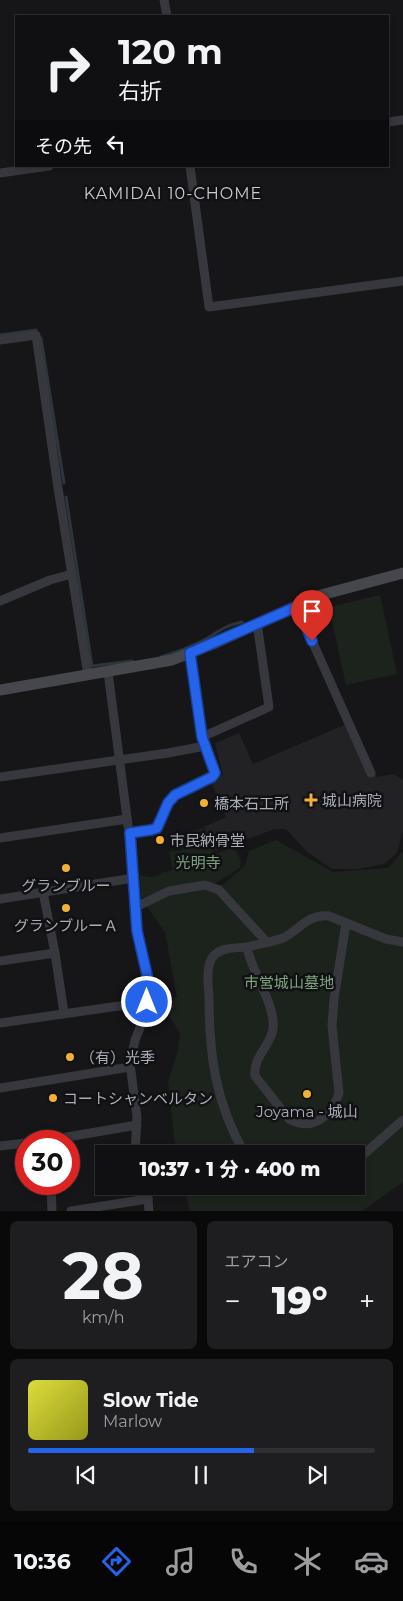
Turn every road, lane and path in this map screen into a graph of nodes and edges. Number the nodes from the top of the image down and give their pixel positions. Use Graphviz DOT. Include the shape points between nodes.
graph roads {
  1 [pos="164,0"];
  2 [pos="167,15"];
  3 [pos="403,120"];
  4 [pos="389,122"];
  5 [pos="42,167"];
  6 [pos="190,167"];
  7 [pos="0,173"];
  8 [pos="403,281"];
  9 [pos="0,340"];
  10 [pos="403,573"];
  11 [pos="72,574"];
  12 [pos="0,601"];
  13 [pos="298,606"];
  14 [pos="257,623"];
  15 [pos="190,653"];
  16 [pos="108,672"];
  17 [pos="88,675"];
  18 [pos="0,690"];
  19 [pos="204,741"];
  20 [pos="119,760"];
  21 [pos="371,773"];
  22 [pos="0,777"];
  23 [pos="127,819"];
  24 [pos="130,833"];
  25 [pos="0,838"];
  26 [pos="134,878"];
  27 [pos="43,892"];
  28 [pos="0,899"];
  29 [pos="136,907"];
  30 [pos="346,923"];
  31 [pos="265,942"];
  32 [pos="403,942"];
  33 [pos="247,947"];
  34 [pos="54,953"];
  35 [pos="0,961"];
  36 [pos="147,1002"];
  37 [pos="64,1013"];
  38 [pos="0,1023"];
  39 [pos="130,1067"];
  40 [pos="0,1088"];
  41 [pos="403,1120"];
  42 [pos="137,1125"];
  43 [pos="80,1135"];
  44 [pos="15,1144"];
  45 [pos="136,1145"];
  46 [pos="240,1145"];
  47 [pos="0,1146"];
  48 [pos="365,1153"];
  49 [pos="51,1195"];
  50 [pos="148,1195"];
  51 [pos="148,1199"];
  52 [pos="52,1211"];
  53 [pos="71,1211"];
  54 [pos="149,1211"];
  1 -- 2 [label="street"];
  3 -- 4 [label="street"];
  5 -- 7 [label="street"];
  6 -- 8 [label="street" via="209,307"];
  9 -- 11 [label="street" via="36,334"];
  10 -- 13 [label="street" via="321,595"];
  11 -- 12 [label="street"];
  11 -- 17 [label="street"];
  13 -- 14 [label="street"];
  13 -- 21 [label="street"];
  14 -- 15 [label="street"];
  14 -- 19 [label="street" via="269,708"];
  15 -- 16 [label="street" via="172,660"];
  15 -- 19 [label="street"];
  16 -- 17 [label="street"];
  16 -- 20 [label="street"];
  17 -- 18 [label="street"];
  19 -- 20 [label="street" via="168,753"];
  19 -- 24 [label="street" via="215,773 212,777 175,795 157,828"];
  20 -- 22 [label="street"];
  20 -- 23 [label="street"];
  23 -- 24 [label="street"];
  23 -- 25 [label="street"];
  24 -- 26 [label="street"];
  26 -- 27 [label="street"];
  26 -- 29 [label="street"];
  27 -- 28 [label="street"];
  27 -- 34 [label="street"];
  29 -- 31 [label="street" via="170,891 205,885 219,890"];
  29 -- 36 [label="street" via="137,931 148,979"];
  30 -- 31 [label="street" via="329,916 316,916 281,939"];
  30 -- 32 [label="street" via="386,939"];
  30 -- 33 [label="street" via="332,1026 339,1092 324,1118 308,1124 289,1119 255,1076 256,1061 273,1029 265,994"];
  31 -- 33 [label="street"];
  33 -- 46 [label="street" via="217,953 209,966 208,979 211,1056 225,1113"];
  34 -- 35 [label="street"];
  34 -- 37 [label="street"];
  36 -- 37 [label="street"];
  36 -- 39 [label="street"];
  37 -- 38 [label="street"];
  39 -- 40 [label="street"];
  39 -- 42 [label="street"];
  41 -- 48 [label="street"];
  42 -- 43 [label="street"];
  42 -- 45 [label="street"];
  44 -- 47 [label="street"];
  49 -- 52 [label="street"];
  50 -- 51 [label="street"];
  51 -- 53 [label="street"];
  51 -- 54 [label="street"];
}
